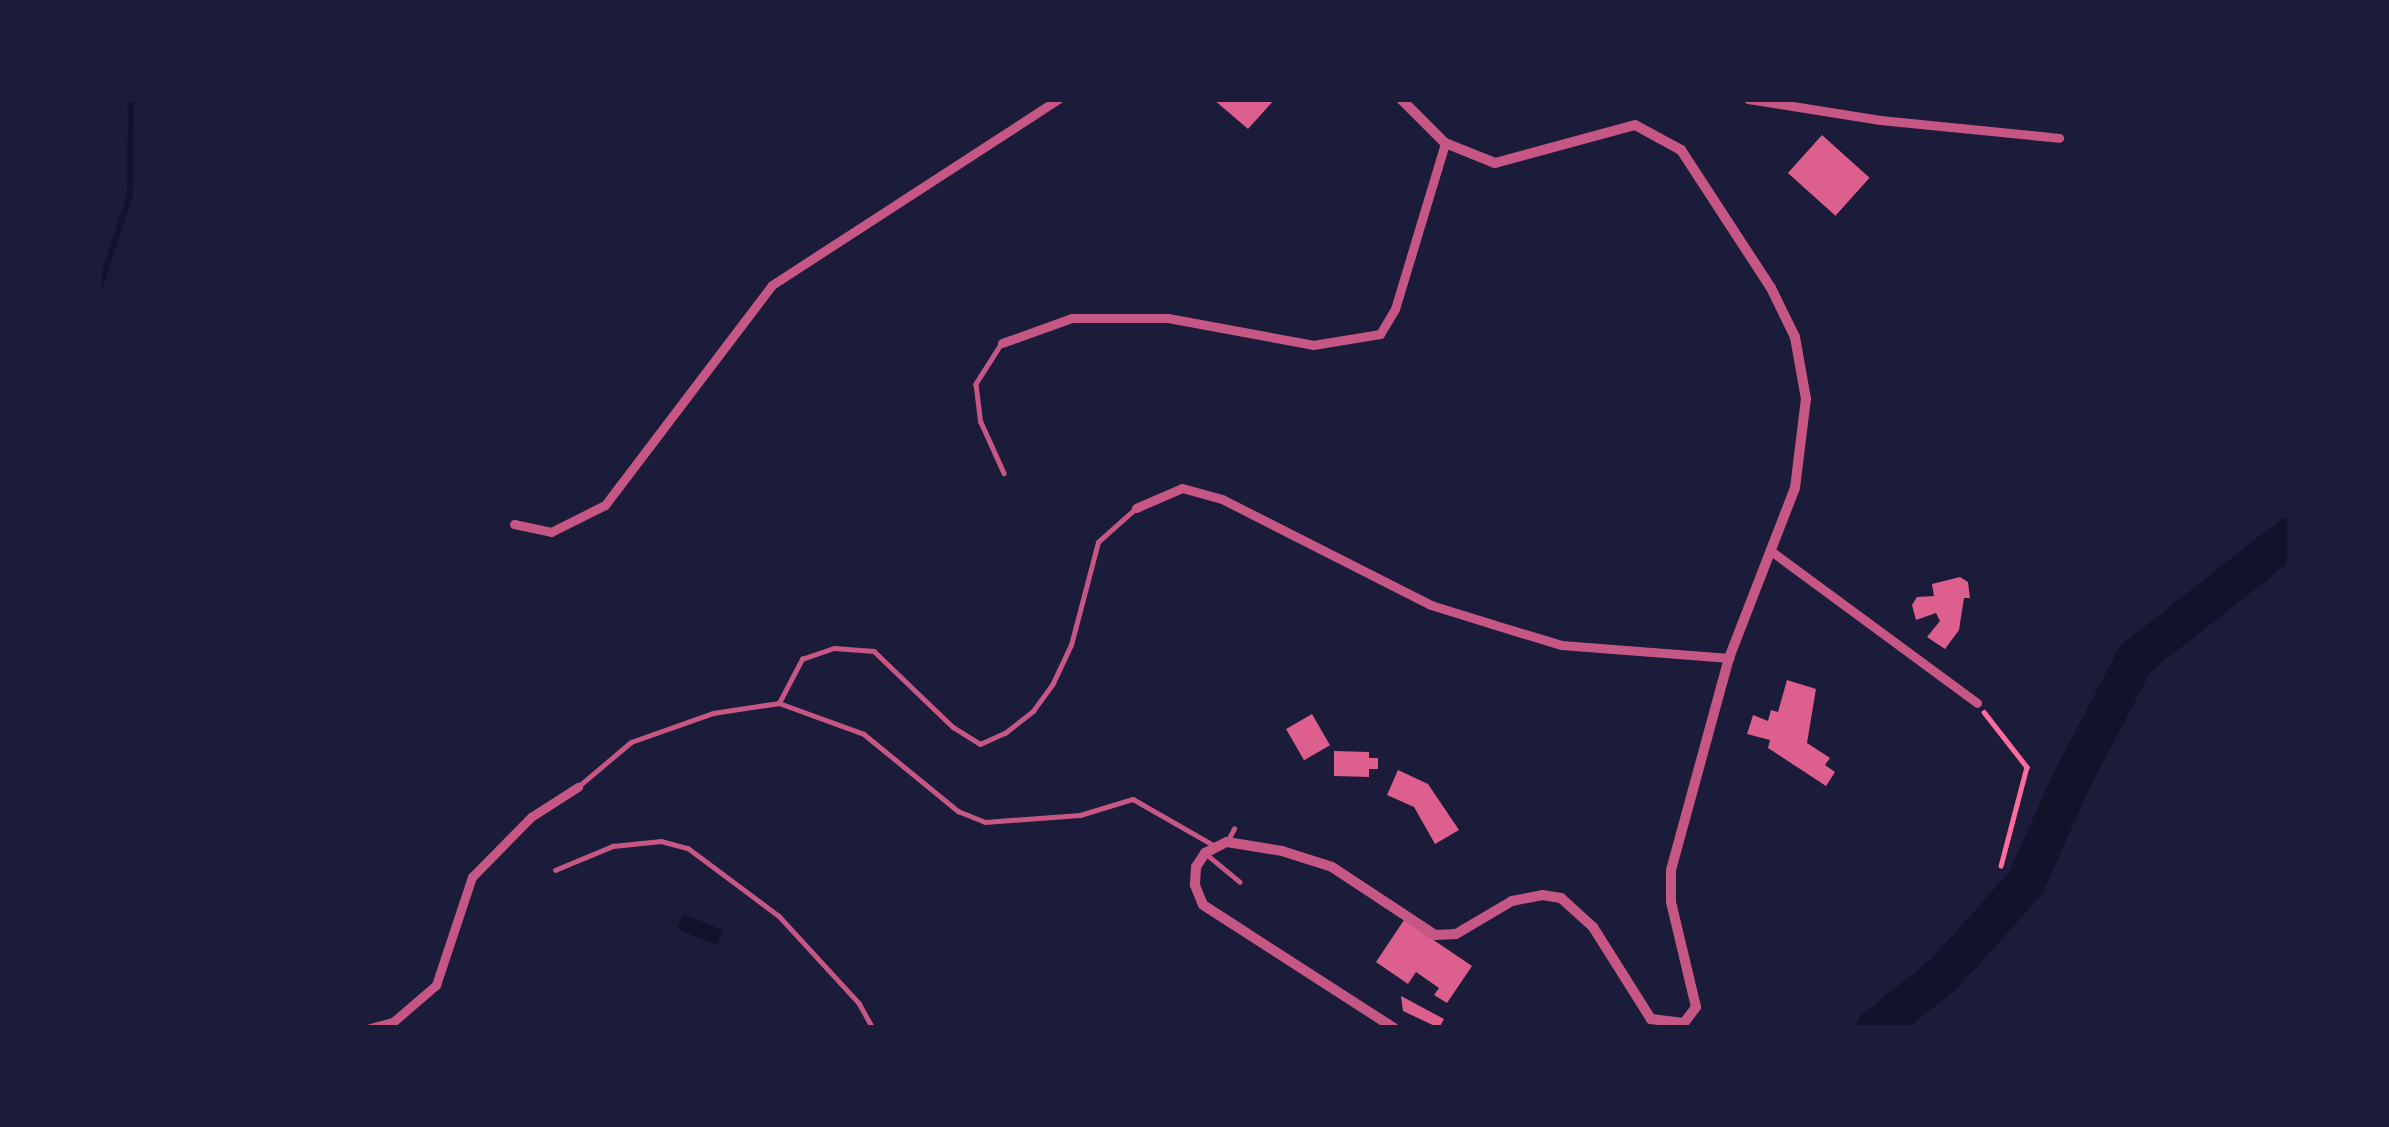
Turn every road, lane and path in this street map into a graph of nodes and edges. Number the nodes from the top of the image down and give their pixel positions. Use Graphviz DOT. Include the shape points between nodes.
graph roads {
  1 [pos="1058,99"];
  2 [pos="1401,99"];
  3 [pos="1748,99"];
  4 [pos="2059,138"];
  5 [pos="1445,143"];
  6 [pos="1002,343"];
  7 [pos="1004,473"];
  8 [pos="1136,508"];
  9 [pos="514,524"];
  10 [pos="1771,551"];
  11 [pos="1729,658"];
  12 [pos="779,703"];
  13 [pos="1977,703"];
  14 [pos="578,787"];
  15 [pos="1234,829"];
  16 [pos="1216,847"];
  17 [pos="2001,866"];
  18 [pos="555,870"];
  19 [pos="1240,882"];
  20 [pos="370,1028"];
  21 [pos="873,1028"];
  22 [pos="1394,1028"];
  1 -- 9 [label="street" via="772,285 605,505 551,532"];
  2 -- 5 [label="street"];
  3 -- 4 [label="street"];
  5 -- 6 [label="street" via="1395,309 1380,334 1313,345 1168,318 1072,318"];
  5 -- 10 [label="street" via="1495,163 1635,125 1681,150 1772,288 1795,338 1805,435"];
  6 -- 7 [label="lane" via="976,384 981,422"];
  8 -- 11 [label="street" via="1182,488 1222,499 1431,605 1492,624 1561,644"];
  8 -- 12 [label="lane" via="1098,542 1053,683 1005,733 980,744 874,652 834,648 802,659"];
  10 -- 11 [label="street"];
  10 -- 13 [label="street"];
  11 -- 16 [label="street" via="1671,870 1696,1007 1684,1023 1652,1019 1593,927 1561,898 1512,901 1456,934 1435,935 1332,867"];
  12 -- 14 [label="lane" via="713,713 631,742"];
  12 -- 16 [label="lane" via="863,734 958,811 985,823 1080,814 1132,799"];
  13 -- 17 [label="path" via="2027,766"];
  14 -- 20 [label="street" via="531,817 472,877 436,986 393,1022"];
  15 -- 16 [label="lane"];
  16 -- 19 [label="lane"];
  16 -- 22 [label="street" via="1196,867 1203,904"];
  18 -- 21 [label="lane" via="614,846 661,841 688,848 778,916"];
}
